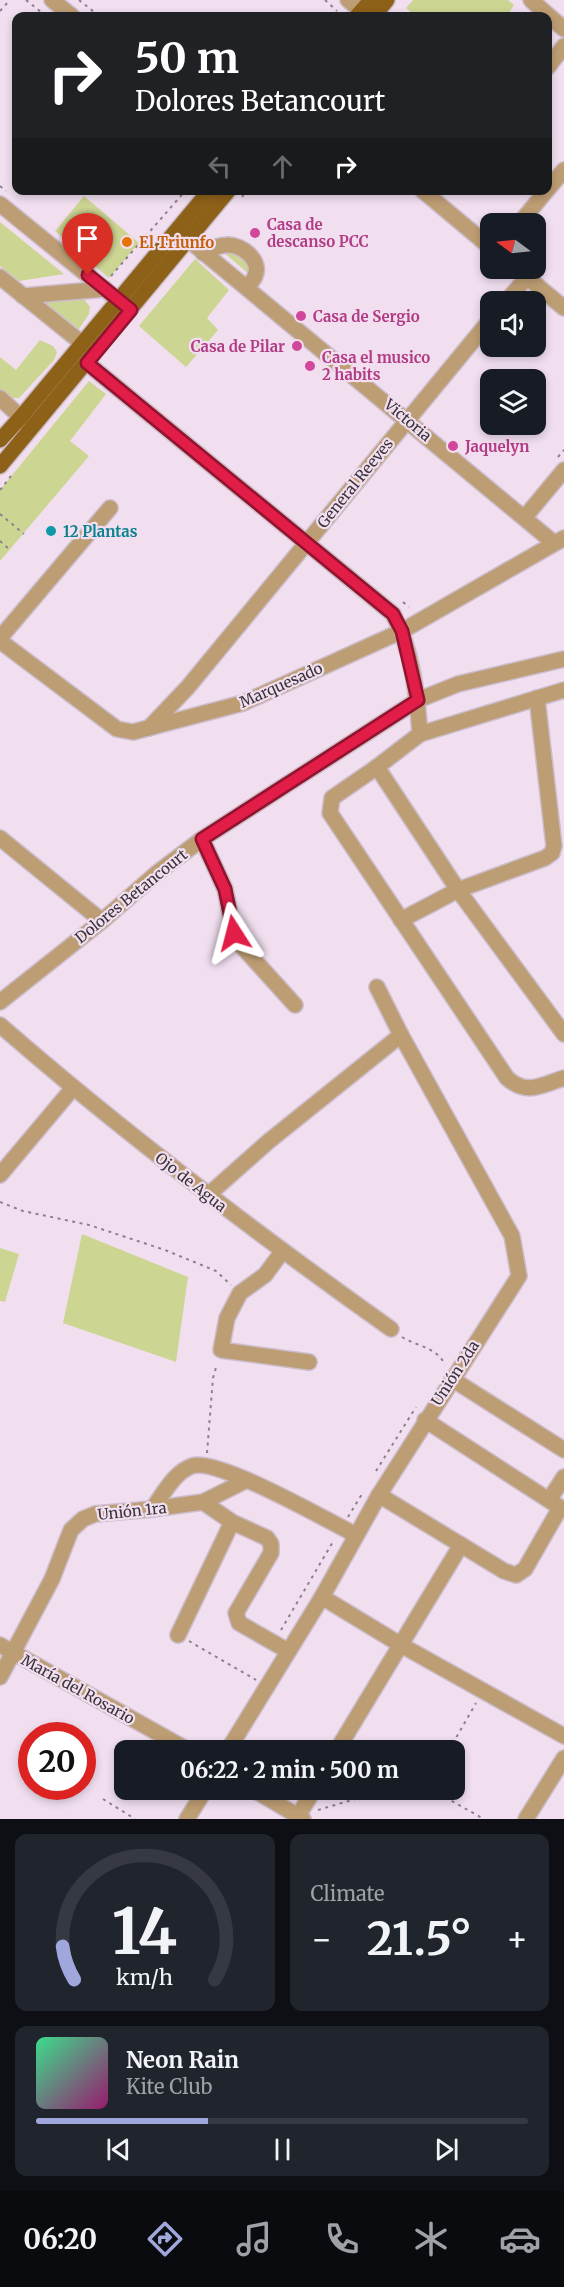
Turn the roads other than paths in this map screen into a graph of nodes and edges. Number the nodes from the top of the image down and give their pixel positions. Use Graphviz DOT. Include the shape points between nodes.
graph roads {
  1 [pos="52,0"];
  2 [pos="348,0"];
  3 [pos="387,0"];
  4 [pos="531,0"];
  5 [pos="67,12"];
  6 [pos="366,12"];
  7 [pos="545,12"];
  8 [pos="552,18"];
  9 [pos="564,29"];
  10 [pos="564,46"];
  11 [pos="552,62"];
  12 [pos="564,170"];
  13 [pos="552,184"];
  14 [pos="207,195"];
  15 [pos="224,195"];
  16 [pos="428,195"];
  17 [pos="543,195"];
  18 [pos="0,204"];
  19 [pos="528,213"];
  20 [pos="183,235"];
  21 [pos="480,239"];
  22 [pos="203,253"];
  23 [pos="0,277"];
  24 [pos="529,279"];
  25 [pos="107,284"];
  26 [pos="247,288"];
  27 [pos="23,296"];
  28 [pos="125,305"];
  29 [pos="564,308"];
  30 [pos="480,332"];
  31 [pos="83,344"];
  32 [pos="87,363"];
  33 [pos="0,398"];
  34 [pos="408,419"];
  35 [pos="26,422"];
  36 [pos="0,440"];
  37 [pos="561,464"];
  38 [pos="0,466"];
  39 [pos="110,508"];
  40 [pos="525,518"];
  41 [pos="559,540"];
  42 [pos="307,542"];
  43 [pos="402,631"];
  44 [pos="0,639"];
  45 [pos="564,659"];
  46 [pos="564,690"];
  47 [pos="537,698"];
  48 [pos="418,700"];
  49 [pos="149,728"];
  50 [pos="420,734"];
  51 [pos="377,767"];
  52 [pos="0,838"];
  53 [pos="202,839"];
  54 [pos="458,890"];
  55 [pos="401,920"];
  56 [pos="102,921"];
  57 [pos="377,987"];
  58 [pos="0,1002"];
  59 [pos="294,1005"];
  60 [pos="0,1025"];
  61 [pos="564,1034"];
  62 [pos="400,1035"];
  63 [pos="564,1077"];
  64 [pos="73,1088"];
  65 [pos="0,1175"];
  66 [pos="207,1196"];
  67 [pos="282,1252"];
  68 [pos="391,1329"];
  69 [pos="309,1362"];
  70 [pos="452,1379"];
  71 [pos="425,1420"];
  72 [pos="564,1450"];
  73 [pos="564,1477"];
  74 [pos="247,1480"];
  75 [pos="379,1495"];
  76 [pos="203,1502"];
  77 [pos="558,1506"];
  78 [pos="152,1509"];
  79 [pos="232,1522"];
  80 [pos="356,1535"];
  81 [pos="461,1545"];
  82 [pos="322,1597"];
  83 [pos="178,1635"];
  84 [pos="0,1645"];
  85 [pos="401,1645"];
  86 [pos="288,1651"];
  87 [pos="14,1653"];
  88 [pos="0,1677"];
  89 [pos="564,1736"];
  90 [pos="170,1740"];
  91 [pos="234,1740"];
  92 [pos="343,1740"];
  93 [pos="564,1758"];
  94 [pos="199,1800"];
  95 [pos="270,1800"];
  96 [pos="309,1800"];
  97 [pos="299,1818"];
  98 [pos="188,1819"];
  99 [pos="526,1819"];
  1 -- 5 [label="street"];
  2 -- 6 [label="street"];
  3 -- 6 [label="main road"];
  4 -- 7 [label="street"];
  8 -- 9 [label="street"];
  10 -- 11 [label="street"];
  12 -- 13 [label="street"];
  14 -- 20 [label="main road"];
  15 -- 20 [label="main road"];
  16 -- 21 [label="street"];
  17 -- 19 [label="street"];
  18 -- 25 [label="street"];
  20 -- 22 [label="street, Victoria"];
  20 -- 28 [label="main road"];
  22 -- 26 [label="street, Victoria"];
  22 -- 26 [label="street" via="218,246 239,246 257,267"];
  23 -- 27 [label="street"];
  24 -- 29 [label="street"];
  25 -- 27 [label="street"];
  25 -- 28 [label="street"];
  26 -- 34 [label="street, Victoria"];
  27 -- 31 [label="street"];
  28 -- 31 [label="main road"];
  28 -- 32 [label="main road"];
  30 -- 34 [label="street, General Reeves"];
  31 -- 35 [label="main road"];
  32 -- 35 [label="main road"];
  32 -- 42 [label="street"];
  33 -- 35 [label="street"];
  34 -- 40 [label="street, Victoria"];
  34 -- 42 [label="street, General Reeves"];
  35 -- 36 [label="main road"];
  35 -- 38 [label="main road"];
  37 -- 40 [label="street"];
  39 -- 44 [label="street"];
  40 -- 41 [label="street, Victoria"];
  41 -- 43 [label="street, Marquesado"];
  42 -- 43 [label="street" via="393,614"];
  42 -- 49 [label="street, General Reeves" via="188,687"];
  43 -- 48 [label="street"];
  43 -- 49 [label="street, Marquesado" via="243,703"];
  44 -- 49 [label="street, Marquesado" via="117,729 133,732"];
  45 -- 48 [label="street, Dolores Betancourt" via="458,684"];
  46 -- 47 [label="street"];
  47 -- 50 [label="street"];
  47 -- 54 [label="street" via="552,853"];
  48 -- 50 [label="street"];
  48 -- 53 [label="street, Dolores Betancourt"];
  50 -- 51 [label="street"];
  51 -- 54 [label="street"];
  51 -- 55 [label="street" via="332,798 330,813"];
  52 -- 56 [label="street"];
  53 -- 56 [label="street, Dolores Betancourt"];
  53 -- 59 [label="street" via="225,889 238,942"];
  54 -- 55 [label="street"];
  54 -- 61 [label="street"];
  55 -- 63 [label="street" via="507,1078 518,1087 530,1089"];
  56 -- 58 [label="street, Dolores Betancourt"];
  57 -- 62 [label="street, Unión 2da"];
  60 -- 64 [label="street, Ojo de Agua"];
  62 -- 66 [label="street"];
  62 -- 70 [label="street, Unión 2da" via="512,1236 519,1276"];
  64 -- 65 [label="street"];
  64 -- 66 [label="street, Ojo de Agua"];
  66 -- 67 [label="street, Ojo de Agua"];
  67 -- 68 [label="street, Ojo de Agua"];
  67 -- 69 [label="street" via="265,1275 240,1293 227,1318 221,1350"];
  70 -- 71 [label="street, Unión 2da"];
  70 -- 72 [label="street"];
  71 -- 75 [label="street, Unión 2da"];
  71 -- 77 [label="street"];
  73 -- 77 [label="street"];
  74 -- 76 [label="street, Unión 1ra"];
  74 -- 78 [label="street" via="206,1465 193,1465 183,1470"];
  74 -- 80 [label="street"];
  75 -- 80 [label="street, Unión 2da"];
  75 -- 81 [label="street"];
  76 -- 78 [label="street, Unión 1ra"];
  76 -- 79 [label="street"];
  77 -- 81 [label="street" via="525,1569 516,1575 504,1572"];
  78 -- 87 [label="street, Unión 1ra" via="95,1514 71,1530 52,1579"];
  79 -- 83 [label="street"];
  79 -- 86 [label="street" via="267,1538 271,1544 271,1553 236,1613 239,1623"];
  80 -- 82 [label="street, Unión 2da"];
  81 -- 85 [label="street"];
  82 -- 85 [label="street"];
  82 -- 86 [label="street, Unión 2da"];
  84 -- 87 [label="street, María del Rosario"];
  85 -- 89 [label="street"];
  85 -- 92 [label="street"];
  86 -- 91 [label="street, Unión 2da"];
  87 -- 88 [label="street, Unión 1ra"];
  87 -- 90 [label="street, María del Rosario"];
  93 -- 99 [label="street"];
  94 -- 98 [label="street"];
  95 -- 97 [label="street"];
  96 -- 97 [label="street"];
}
